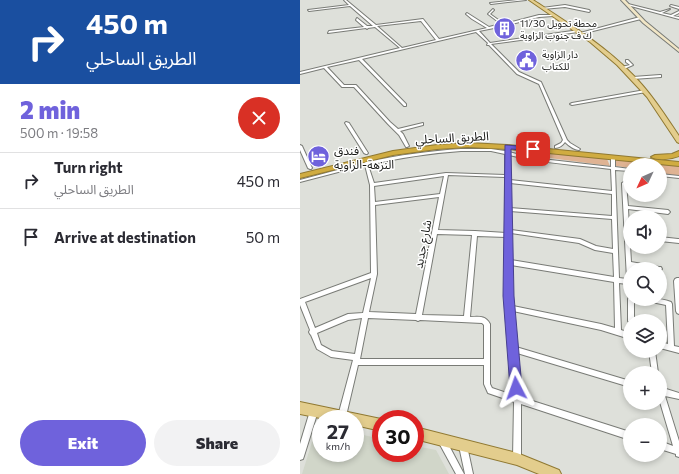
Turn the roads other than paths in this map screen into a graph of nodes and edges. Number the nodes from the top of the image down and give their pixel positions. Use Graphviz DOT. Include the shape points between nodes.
graph roads {
  1 [pos="345,0"];
  2 [pos="525,0"];
  3 [pos="531,0"];
  4 [pos="623,0"];
  5 [pos="492,3"];
  6 [pos="351,5"];
  7 [pos="628,5"];
  8 [pos="543,8"];
  9 [pos="679,8"];
  10 [pos="308,10"];
  11 [pos="492,10"];
  12 [pos="589,10"];
  13 [pos="679,12"];
  14 [pos="660,13"];
  15 [pos="467,14"];
  16 [pos="553,15"];
  17 [pos="671,16"];
  18 [pos="640,18"];
  19 [pos="679,18"];
  20 [pos="357,19"];
  21 [pos="504,25"];
  22 [pos="375,26"];
  23 [pos="367,28"];
  24 [pos="489,28"];
  25 [pos="329,32"];
  26 [pos="477,32"];
  27 [pos="579,32"];
  28 [pos="438,40"];
  29 [pos="488,44"];
  30 [pos="402,49"];
  31 [pos="679,51"];
  32 [pos="360,59"];
  33 [pos="627,61"];
  34 [pos="325,67"];
  35 [pos="623,68"];
  36 [pos="300,73"];
  37 [pos="660,76"];
  38 [pos="633,78"];
  39 [pos="645,91"];
  40 [pos="572,104"];
  41 [pos="405,105"];
  42 [pos="346,123"];
  43 [pos="422,124"];
  44 [pos="398,130"];
  45 [pos="565,140"];
  46 [pos="679,141"];
  47 [pos="300,146"];
  48 [pos="406,146"];
  49 [pos="556,147"];
  50 [pos="578,149"];
  51 [pos="507,150"];
  52 [pos="366,153"];
  53 [pos="679,153"];
  54 [pos="655,157"];
  55 [pos="613,158"];
  56 [pos="679,160"];
  57 [pos="366,163"];
  58 [pos="679,164"];
  59 [pos="310,168"];
  60 [pos="613,168"];
  61 [pos="623,169"];
  62 [pos="300,171"];
  63 [pos="446,174"];
  64 [pos="300,176"];
  65 [pos="667,176"];
  66 [pos="507,178"];
  67 [pos="679,178"];
  68 [pos="300,181"];
  69 [pos="372,185"];
  70 [pos="613,193"];
  71 [pos="442,195"];
  72 [pos="625,202"];
  73 [pos="373,204"];
  74 [pos="625,207"];
  75 [pos="507,209"];
  76 [pos="625,210"];
  77 [pos="668,212"];
  78 [pos="615,218"];
  79 [pos="435,232"];
  80 [pos="475,233"];
  81 [pos="508,233"];
  82 [pos="667,240"];
  83 [pos="678,241"];
  84 [pos="616,251"];
  85 [pos="508,262"];
  86 [pos="374,274"];
  87 [pos="617,280"];
  88 [pos="679,280"];
  89 [pos="623,281"];
  90 [pos="301,302"];
  91 [pos="667,304"];
  92 [pos="510,308"];
  93 [pos="679,311"];
  94 [pos="366,315"];
  95 [pos="418,318"];
  96 [pos="467,319"];
  97 [pos="312,332"];
  98 [pos="618,332"];
  99 [pos="623,334"];
  100 [pos="667,347"];
  101 [pos="671,348"];
  102 [pos="513,349"];
  103 [pos="679,350"];
  104 [pos="356,360"];
  105 [pos="487,362"];
  106 [pos="623,382"];
  107 [pos="667,393"];
  108 [pos="679,396"];
  109 [pos="517,400"];
  110 [pos="300,408"];
  111 [pos="314,410"];
  112 [pos="344,410"];
  113 [pos="666,410"];
  114 [pos="312,417"];
  115 [pos="623,434"];
  116 [pos="424,435"];
  117 [pos="441,439"];
  118 [pos="463,445"];
  119 [pos="667,447"];
  120 [pos="678,450"];
  121 [pos="300,456"];
  122 [pos="517,459"];
  123 [pos="548,473"];
  124 [pos="460,474"];
  125 [pos="469,474"];
  1 -- 6 [label="street"];
  2 -- 5 [label="street"];
  3 -- 8 [label="main road"];
  4 -- 7 [label="main road"];
  6 -- 10 [label="street"];
  6 -- 22 [label="street"];
  7 -- 14 [label="street"];
  7 -- 18 [label="main road"];
  8 -- 12 [label="street" via="565,6"];
  8 -- 16 [label="main road"];
  9 -- 14 [label="street" via="670,7"];
  11 -- 21 [label="street" via="489,14"];
  13 -- 17 [label="street"];
  14 -- 17 [label="street"];
  15 -- 24 [label="street"];
  16 -- 21 [label="street"];
  16 -- 27 [label="main road"];
  17 -- 19 [label="street"];
  18 -- 27 [label="street"];
  18 -- 31 [label="main road"];
  20 -- 23 [label="street"];
  21 -- 24 [label="street"];
  22 -- 23 [label="street"];
  22 -- 28 [label="street" via="422,20"];
  22 -- 30 [label="street"];
  23 -- 25 [label="street"];
  24 -- 26 [label="street"];
  26 -- 28 [label="street"];
  26 -- 29 [label="street"];
  27 -- 29 [label="street"];
  27 -- 35 [label="main road"];
  28 -- 30 [label="street"];
  29 -- 45 [label="street" via="518,73 541,84"];
  30 -- 32 [label="street"];
  32 -- 34 [label="street"];
  32 -- 41 [label="street"];
  33 -- 35 [label="street" via="632,65"];
  34 -- 36 [label="street"];
  34 -- 44 [label="street" via="343,86 355,86 389,124"];
  35 -- 38 [label="main road"];
  37 -- 38 [label="street"];
  38 -- 39 [label="main road"];
  39 -- 40 [label="street"];
  39 -- 46 [label="main road"];
  42 -- 52 [label="street"];
  43 -- 44 [label="street"];
  44 -- 48 [label="street"];
  45 -- 49 [label="street"];
  45 -- 50 [label="street"];
  47 -- 59 [label="street"];
  48 -- 49 [label="highway, الطريق الساحلي" via="464,141"];
  48 -- 52 [label="highway, الطريق الساحلي"];
  49 -- 50 [label="highway, الطريق الساحلي"];
  50 -- 54 [label="highway, الطريق الساحلي"];
  51 -- 55 [label="highway, الطريق الساحلي"];
  51 -- 57 [label="street" via="453,150"];
  51 -- 60 [label="street" via="530,158"];
  51 -- 64 [label="highway, الطريق الساحلي" via="454,146 405,151"];
  51 -- 66 [label="street"];
  52 -- 59 [label="highway, الطريق الساحلي"];
  53 -- 54 [label="highway" via="674,156"];
  54 -- 56 [label="highway, الطريق الساحلي"];
  55 -- 58 [label="highway, الطريق الساحلي"];
  55 -- 60 [label="street"];
  57 -- 68 [label="street"];
  57 -- 69 [label="street"];
  59 -- 62 [label="highway, الطريق الساحلي"];
  60 -- 61 [label="street"];
  60 -- 70 [label="street"];
  63 -- 66 [label="street"];
  63 -- 69 [label="street"];
  63 -- 71 [label="street, شارع جديد"];
  65 -- 67 [label="street"];
  66 -- 70 [label="street"];
  66 -- 75 [label="street"];
  69 -- 73 [label="street"];
  70 -- 78 [label="street"];
  71 -- 73 [label="street"];
  71 -- 79 [label="street, شارع جديد"];
  72 -- 74 [label="street"];
  73 -- 86 [label="street"];
  74 -- 76 [label="street"];
  74 -- 77 [label="street"];
  75 -- 78 [label="street"];
  75 -- 81 [label="street"];
  78 -- 84 [label="street"];
  79 -- 80 [label="street"];
  79 -- 95 [label="street, شارع جديد"];
  80 -- 81 [label="street"];
  80 -- 96 [label="street"];
  81 -- 84 [label="street" via="580,241 595,248"];
  81 -- 85 [label="street"];
  82 -- 83 [label="street"];
  84 -- 87 [label="street"];
  85 -- 87 [label="street"];
  85 -- 92 [label="street"];
  86 -- 90 [label="street"];
  86 -- 94 [label="street"];
  87 -- 89 [label="street"];
  87 -- 98 [label="street"];
  88 -- 93 [label="street"];
  90 -- 97 [label="street"];
  91 -- 101 [label="street"];
  92 -- 98 [label="street"];
  92 -- 102 [label="street"];
  94 -- 95 [label="street"];
  94 -- 97 [label="street" via="348,317"];
  94 -- 104 [label="street"];
  95 -- 96 [label="street"];
  96 -- 105 [label="street" via="486,322"];
  97 -- 104 [label="street" via="319,347 326,353"];
  98 -- 99 [label="street"];
  100 -- 101 [label="street"];
  101 -- 103 [label="street"];
  102 -- 106 [label="street"];
  102 -- 109 [label="street"];
  104 -- 105 [label="street"];
  104 -- 112 [label="street"];
  105 -- 109 [label="street" via="488,389"];
  107 -- 108 [label="street"];
  109 -- 115 [label="street"];
  109 -- 122 [label="street"];
  110 -- 111 [label="main road"];
  113 -- 120 [label="street"];
  114 -- 121 [label="street"];
  116 -- 117 [label="main road"];
  117 -- 118 [label="main road"];
  117 -- 124 [label="street"];
  118 -- 122 [label="main road"];
  118 -- 125 [label="street"];
  119 -- 120 [label="street"];
  122 -- 123 [label="main road"];
}
